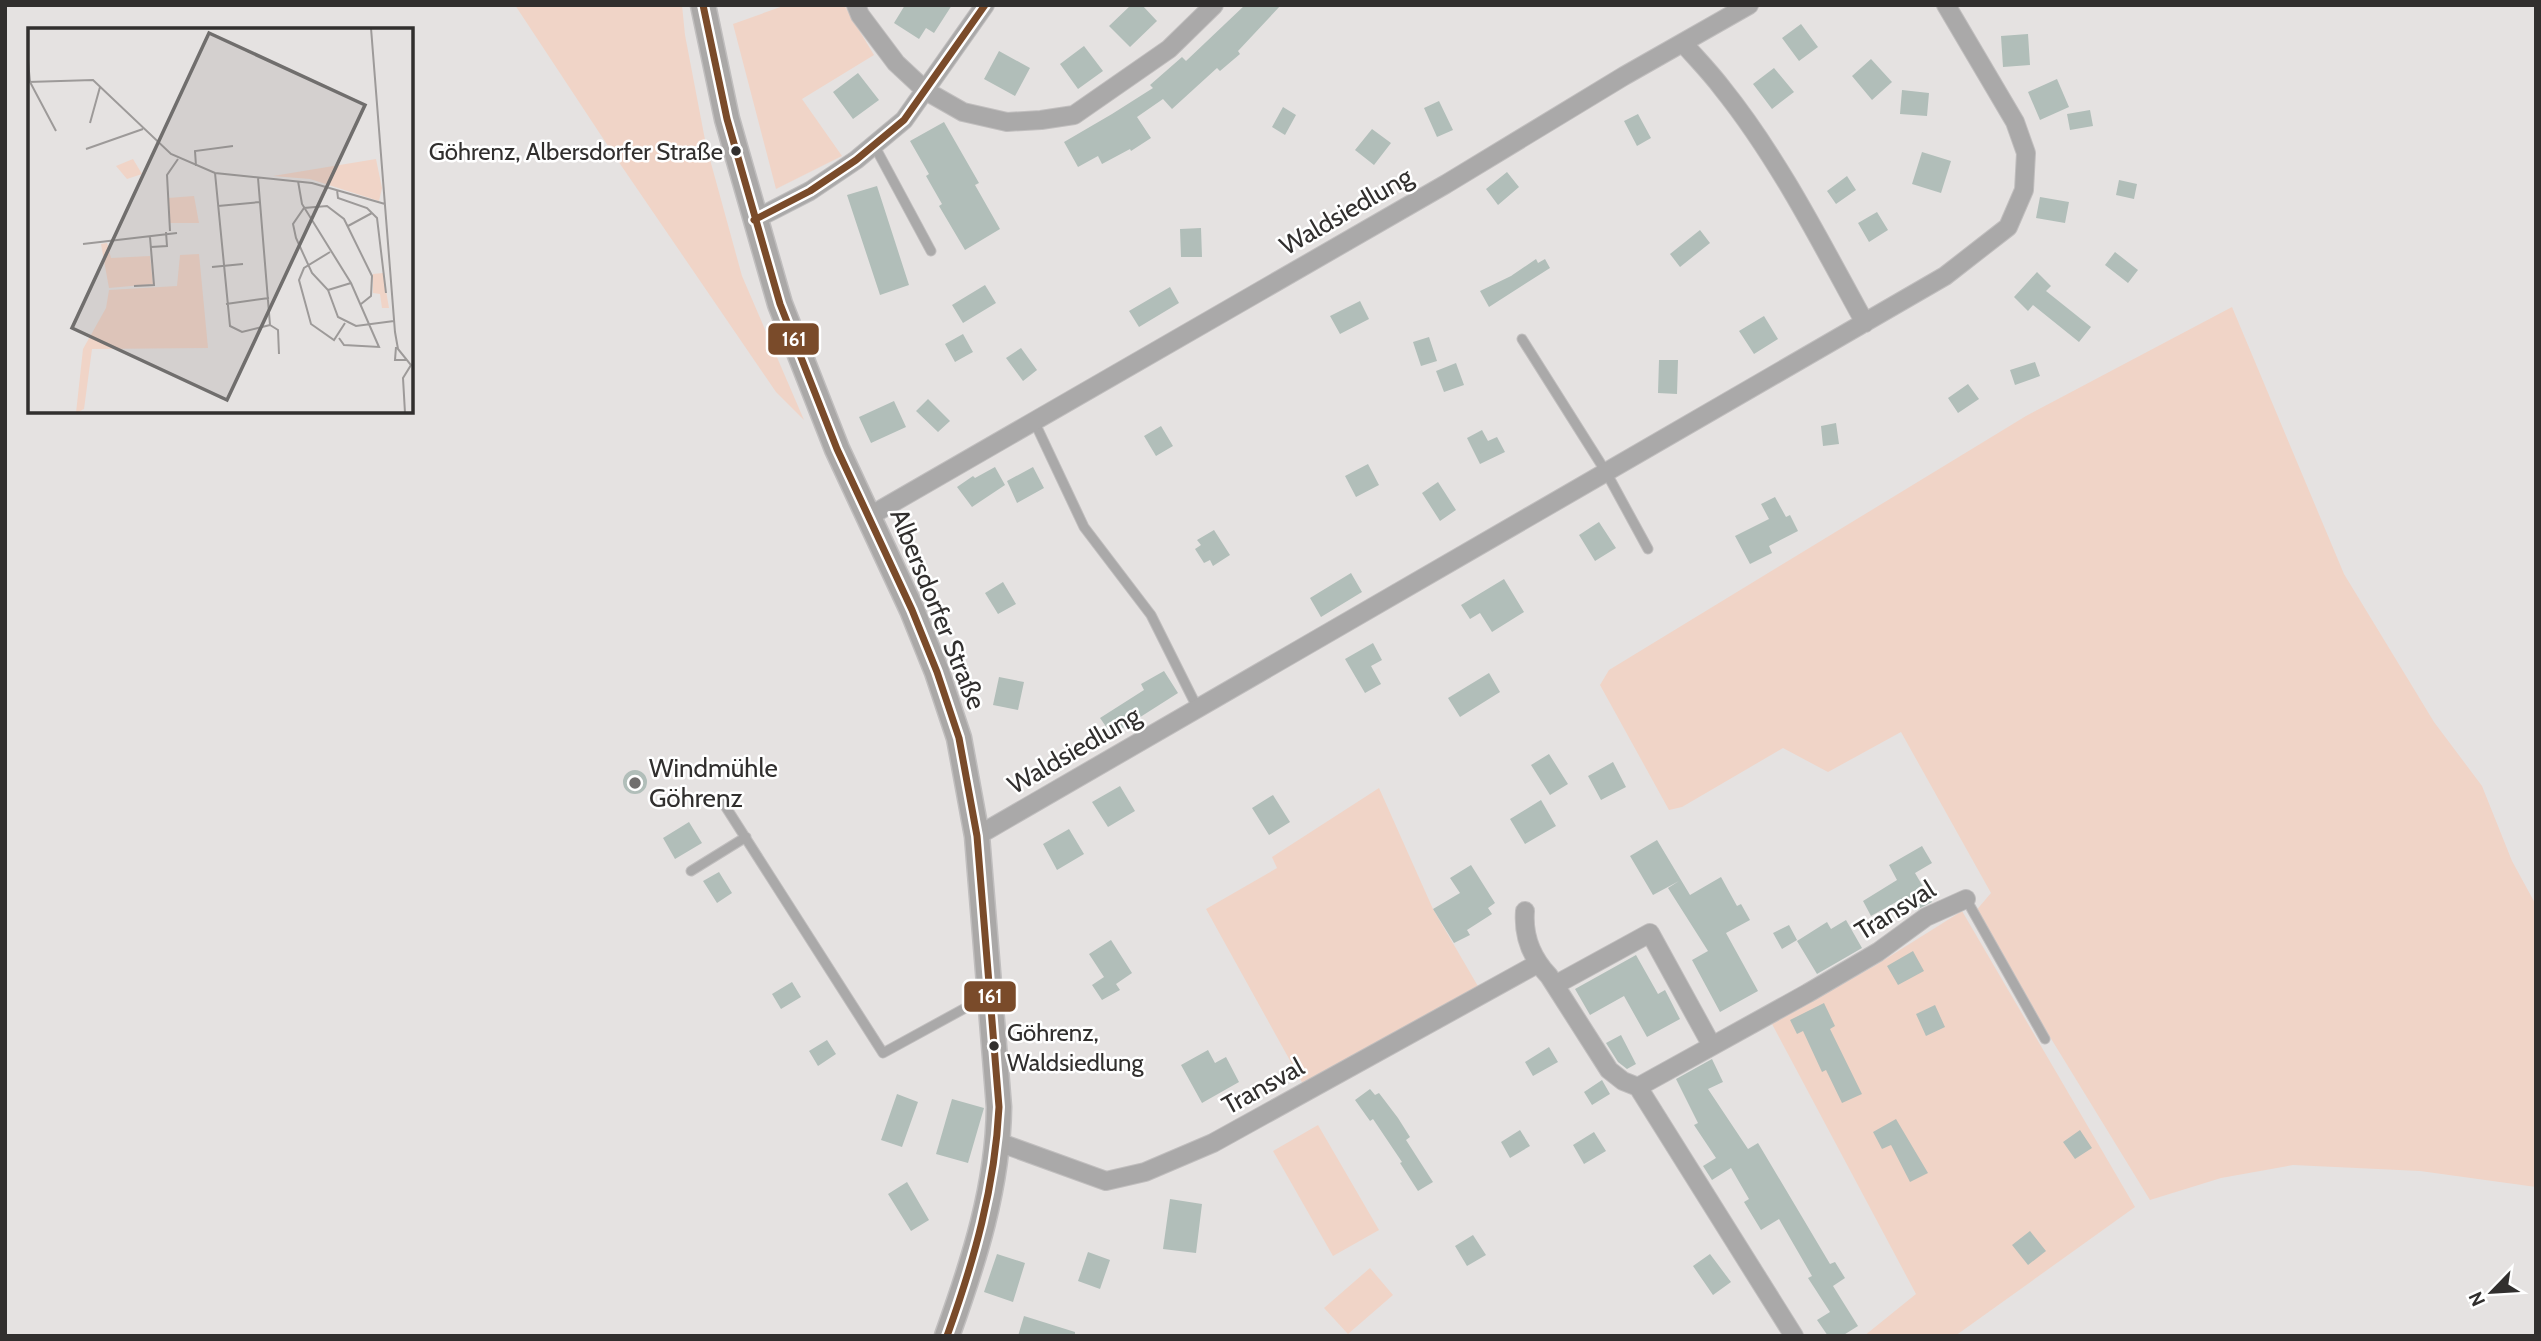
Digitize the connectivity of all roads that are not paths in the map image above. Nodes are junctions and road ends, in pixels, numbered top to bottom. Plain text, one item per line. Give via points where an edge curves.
1 (703, 5) edge
2 (856, 5) edge
3 (985, 5) edge
4 (1214, 5) edge
5 (1749, 5) edge
6 (1946, 5) edge
7 (1683, 43) junction
8 (926, 91) junction
9 (874, 145) junction
10 (754, 220) junction
11 (931, 251) dead end
12 (1865, 323) junction
13 (1522, 339) dead end
14 (1034, 421) junction
15 (1606, 472) junction
16 (868, 517) junction
17 (1648, 549) dead end
18 (1198, 709) junction
19 (722, 800) dead end
20 (977, 836) junction
21 (746, 838) junction
22 (691, 871) dead end
23 (1966, 899) joint
24 (1525, 911) dead end
25 (1537, 964) junction
26 (1555, 985) junction
27 (990, 995) junction
28 (2045, 1039) dead end
29 (1712, 1046) junction
30 (1638, 1087) junction
31 (998, 1142) junction
32 (947, 1336) edge
33 (1794, 1336) edge

1 - 10 street, Albersdorfer Straße
2 - 8 street via 896,63
3 - 8 street
4 - 8 street via 1169,49 1074,115 1007,122 963,112
5 - 7 street, Waldsiedlung
6 - 12 street, Waldsiedlung via 2015,122 2026,153 2024,190 2008,227 1945,276
7 - 12 street via 1723,88 1761,142
7 - 14 street, Waldsiedlung
8 - 9 street via 904,120
9 - 10 street via 810,191
9 - 11 lane
10 - 16 street, Albersdorfer Straße via 803,365
12 - 15 street, Waldsiedlung
13 - 15 lane
14 - 16 street, Waldsiedlung
14 - 18 lane via 1084,527 1151,615
15 - 17 lane
15 - 18 street, Waldsiedlung
16 - 20 street, Albersdorfer Straße via 937,672 959,738
18 - 20 street, Waldsiedlung
19 - 21 lane
20 - 27 street, Albersdorfer Straße
21 - 22 lane
21 - 27 lane via 883,1053
23 - 28 lane, Transval
23 - 29 street, Transval via 1926,917 1878,952
24 - 25 street via 1524,929
25 - 26 street
25 - 31 street, Transval via 1213,1143 1146,1172 1106,1181
26 - 29 street via 1650,933
26 - 30 street via 1609,1070
27 - 31 street, Albersdorfer Straße
29 - 30 street, Transval
30 - 33 street
31 - 32 street, Albersdorfer Straße via 987,1210

